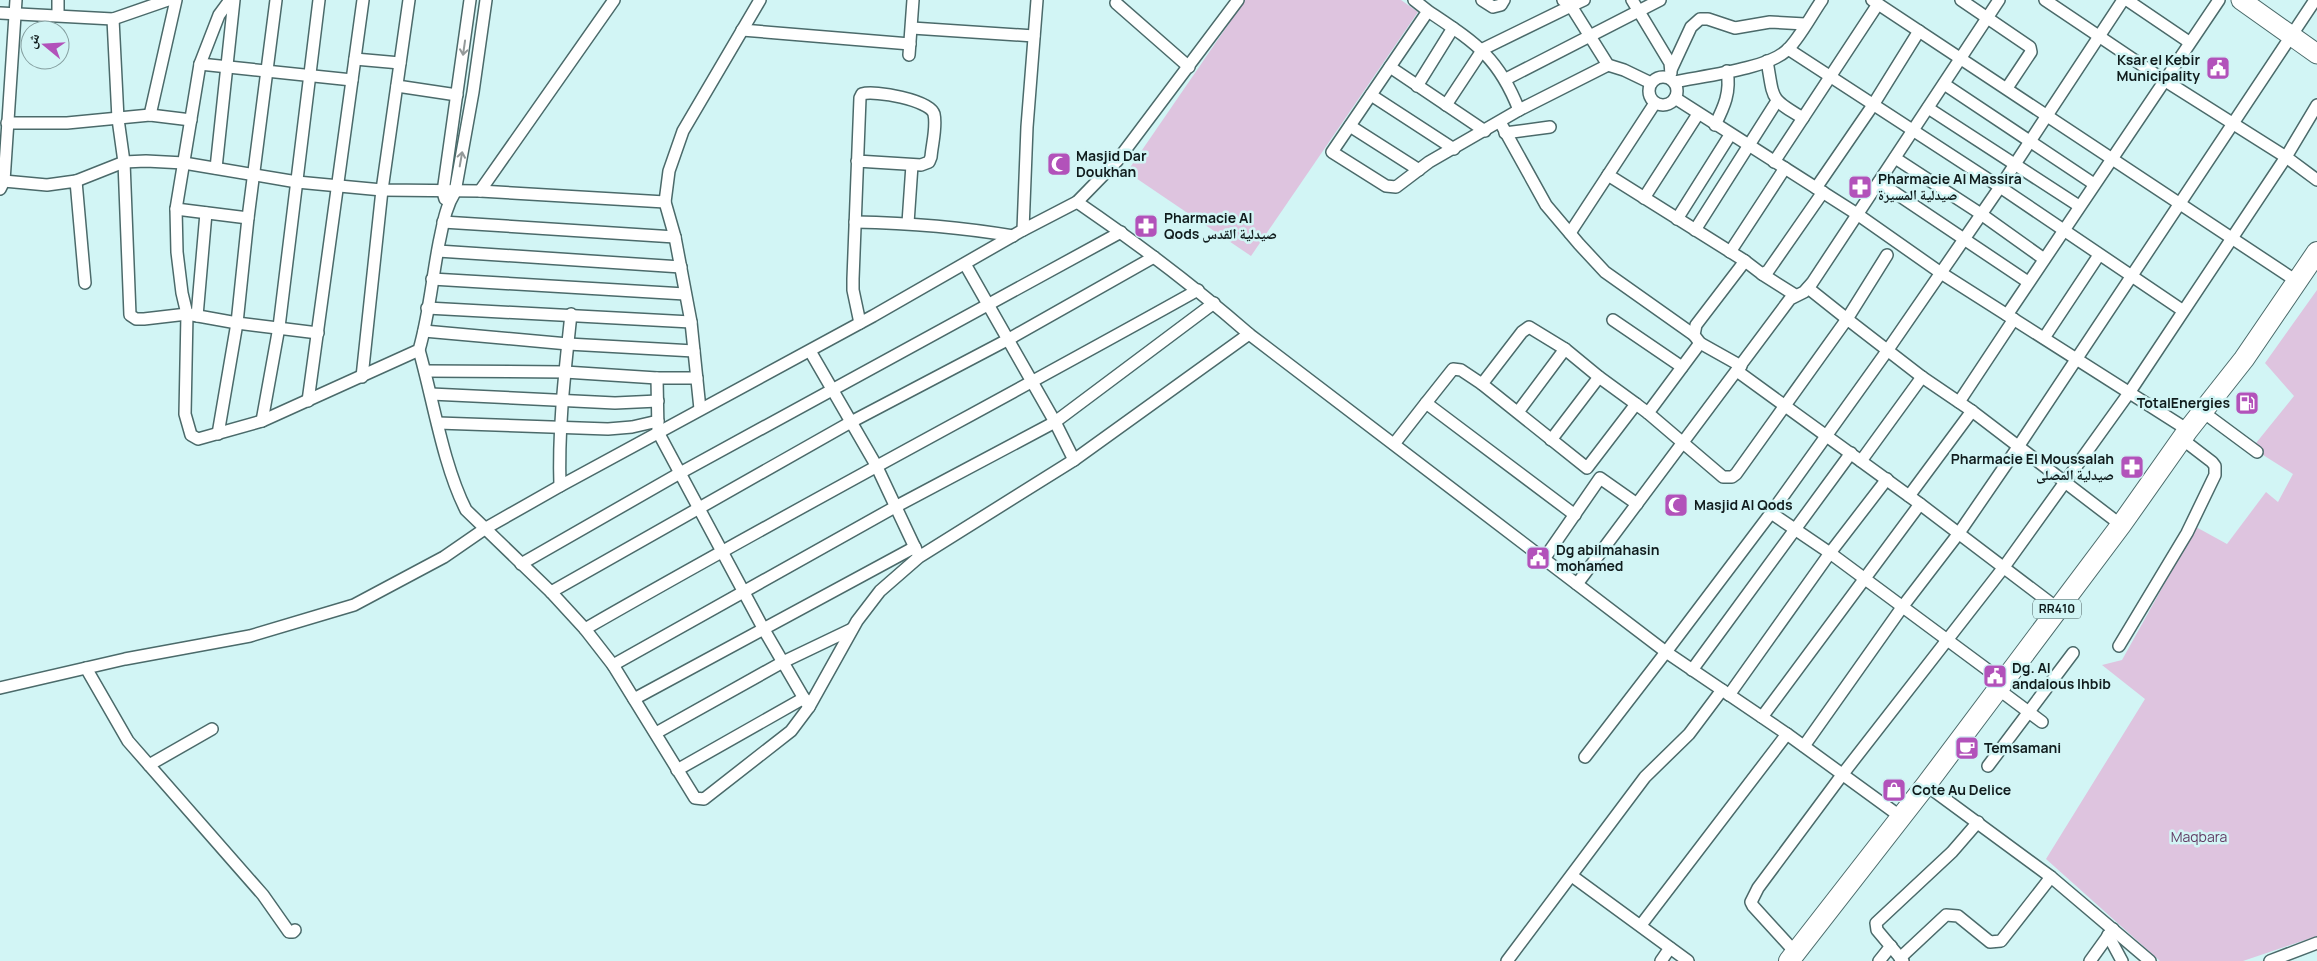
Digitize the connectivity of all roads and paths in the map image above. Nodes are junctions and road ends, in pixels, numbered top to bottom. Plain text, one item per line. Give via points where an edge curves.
1 (16, 0) edge
2 (58, 0) edge
3 (168, 0) edge
4 (176, 0) edge
5 (232, 0) edge
6 (276, 0) edge
7 (318, 0) edge
8 (363, 0) edge
9 (409, 0) edge
10 (470, 0) edge
11 (486, 0) edge
12 (614, 0) edge
13 (760, 0) edge
14 (913, 0) edge
15 (1238, 0) edge
16 (1414, 0) edge
17 (1482, 0) edge
18 (1504, 0) edge
19 (1584, 0) edge
20 (1632, 0) edge
21 (1660, 0) edge
22 (1822, 0) edge
23 (1961, 0) edge
24 (1999, 0) edge
25 (2045, 0) edge
26 (2122, 0) edge
27 (2127, 0) edge
28 (2219, 0) edge
29 (2241, 0) edge
30 (2315, 0) edge
31 (1038, 2) edge
32 (1875, 2) edge
33 (1116, 3) dead end
34 (1567, 3) edge
35 (1640, 10) junction
36 (1428, 11) junction
37 (0, 13) edge
38 (16, 13) junction
39 (58, 16) junction
40 (1988, 17) junction
41 (113, 19) junction
42 (1805, 24) junction
43 (912, 28) junction
44 (1453, 28) junction
45 (742, 30) junction
46 (1919, 31) junction
47 (2292, 35) junction
48 (1034, 36) junction
49 (1588, 36) junction
50 (2100, 37) junction
51 (2189, 42) junction
52 (1483, 49) junction
53 (1788, 50) junction
54 (2317, 54) edge
55 (1961, 58) junction
56 (355, 59) junction
57 (1767, 62) junction
58 (400, 63) junction
59 (200, 64) junction
60 (1608, 65) junction
61 (226, 66) junction
62 (1189, 67) junction
63 (1390, 67) junction
64 (267, 71) junction
65 (1728, 71) junction
66 (308, 75) junction
67 (1672, 77) junction
68 (1830, 78) junction
69 (1506, 79) junction
70 (352, 80) junction
71 (2164, 80) junction
72 (1651, 83) junction
73 (1944, 84) junction
74 (397, 86) junction
75 (1417, 86) junction
76 (2007, 88) junction
77 (457, 95) junction
78 (1371, 96) junction
79 (1675, 98) junction
80 (1777, 101) junction
81 (1656, 103) junction
82 (1446, 105) junction
83 (1873, 105) junction
84 (2317, 105) edge
85 (1928, 108) junction
86 (1519, 110) junction
87 (1698, 114) junction
88 (150, 115) junction
89 (2048, 115) junction
90 (1804, 118) junction
91 (118, 119) junction
92 (191, 120) junction
93 (2233, 123) junction
94 (1715, 125) junction
95 (1350, 126) junction
96 (1503, 127) junction
97 (1550, 128) dead end
98 (5, 130) edge
99 (1485, 131) junction
100 (1913, 132) junction
101 (1730, 135) junction
102 (2030, 141) junction
103 (1748, 145) junction
104 (1454, 149) junction
105 (2286, 157) junction
106 (1895, 158) junction
107 (2112, 158) junction
108 (857, 161) junction
109 (124, 162) junction
110 (1774, 162) junction
111 (184, 163) junction
112 (2015, 164) junction
113 (912, 165) junction
114 (216, 168) junction
115 (1784, 168) junction
116 (1419, 170) junction
117 (1608, 175) junction
118 (254, 176) junction
119 (2317, 180) edge
120 (76, 181) junction
121 (297, 182) junction
122 (1879, 182) junction
123 (2094, 184) junction
124 (2, 185) edge
125 (339, 185) junction
126 (2000, 187) junction
127 (382, 190) junction
128 (1819, 190) junction
129 (480, 191) junction
130 (449, 192) junction
131 (1644, 198) junction
132 (665, 202) junction
133 (1076, 202) junction
134 (2181, 203) junction
135 (2079, 206) junction
136 (176, 208) junction
137 (206, 213) junction
138 (1857, 214) junction
139 (1981, 214) junction
140 (248, 218) junction
141 (1677, 219) junction
142 (443, 222) junction
143 (855, 222) junction
144 (908, 223) junction
145 (1696, 230) junction
146 (2063, 230) junction
147 (1120, 232) junction
148 (1018, 233) junction
149 (1570, 233) junction
150 (675, 237) junction
151 (2233, 237) junction
152 (1965, 238) junction
153 (438, 251) junction
154 (1730, 252) junction
155 (2317, 252) edge
156 (1887, 255) dead end
157 (2099, 255) junction
158 (1154, 257) junction
159 (2044, 259) junction
160 (1745, 261) junction
161 (965, 264) junction
162 (681, 267) junction
163 (1941, 273) junction
164 (1762, 274) junction
165 (2132, 277) junction
166 (432, 279) junction
167 (2028, 282) junction
168 (2298, 282) junction
169 (84, 284) dead end
170 (1808, 288) junction
171 (1198, 290) junction
172 (685, 294) junction
173 (1795, 295) junction
174 (1214, 304) junction
175 (989, 305) junction
176 (427, 308) junction
177 (2182, 310) junction
178 (571, 314) junction
179 (192, 315) junction
180 (2010, 317) junction
181 (1847, 319) junction
182 (1613, 320) dead end
183 (691, 322) junction
184 (237, 323) junction
185 (860, 323) junction
186 (279, 327) junction
187 (424, 331) junction
188 (318, 332) junction
189 (1249, 334) junction
190 (2044, 338) junction
191 (1009, 339) junction
192 (1697, 339) junction
193 (568, 344) junction
194 (1565, 349) junction
195 (419, 350) junction
196 (694, 351) junction
197 (810, 351) junction
198 (1887, 351) junction
199 (2078, 360) junction
200 (1682, 367) junction
201 (1739, 368) junction
202 (425, 371) junction
203 (565, 372) junction
204 (362, 377) junction
205 (1599, 377) junction
206 (1922, 377) junction
207 (657, 378) junction
208 (696, 378) junction
209 (1033, 382) junction
210 (1482, 384) junction
211 (832, 389) junction
212 (2129, 392) junction
213 (430, 394) junction
214 (562, 400) junction
215 (308, 401) junction
216 (658, 401) junction
217 (1959, 402) junction
218 (1426, 403) junction
219 (1636, 404) junction
220 (1785, 405) junction
221 (700, 409) junction
222 (1972, 411) junction
223 (1518, 412) junction
224 (1648, 412) junction
225 (2203, 412) junction
226 (262, 421) junction
227 (851, 422) junction
228 (1055, 422) junction
229 (438, 423) junction
230 (561, 426) junction
231 (658, 427) junction
232 (218, 434) junction
233 (2185, 434) junction
234 (1826, 436) junction
235 (1551, 440) junction
236 (1682, 443) junction
237 (1394, 444) junction
238 (2018, 448) junction
239 (2257, 452) dead end
240 (1851, 454) junction
241 (1074, 460) junction
242 (1861, 461) junction
243 (876, 465) junction
244 (1586, 468) junction
245 (680, 473) junction
246 (1600, 478) junction
247 (1886, 479) junction
248 (2065, 482) junction
249 (560, 486) junction
250 (1909, 496) junction
251 (1636, 504) junction
252 (1920, 504) junction
253 (895, 507) junction
254 (699, 508) junction
255 (1771, 513) junction
256 (1574, 515) junction
257 (2121, 525) junction
258 (486, 528) junction
259 (1794, 528) junction
260 (1959, 533) junction
261 (722, 550) junction
262 (917, 552) junction
263 (1830, 553) junction
264 (1544, 559) junction
265 (521, 564) junction
266 (2004, 567) junction
267 (1865, 578) junction
268 (1577, 584) junction
269 (551, 592) junction
270 (746, 592) junction
271 (1903, 606) junction
272 (2057, 608) junction
273 (763, 628) junction
274 (585, 629) junction
275 (852, 630) junction
276 (1948, 640) junction
277 (2119, 646) dead end
278 (1666, 652) junction
279 (2073, 654) dead end
280 (783, 662) junction
281 (613, 665) junction
282 (86, 668) junction
283 (1692, 670) junction
284 (2001, 685) junction
285 (0, 688) edge
286 (1726, 692) junction
287 (634, 700) junction
288 (807, 703) junction
289 (2028, 712) junction
290 (1762, 717) junction
291 (2042, 722) dead end
292 (212, 729) dead end
293 (656, 733) junction
294 (1787, 734) junction
295 (1804, 746) junction
296 (1584, 757) dead end
297 (149, 766) junction
298 (1988, 766) dead end
299 (677, 770) junction
300 (1842, 775) junction
301 (1926, 785) junction
302 (1901, 817) junction
303 (1978, 822) junction
304 (1572, 876) junction
305 (2051, 878) junction
306 (1641, 926) junction
307 (296, 930) dead end
308 (2111, 932) junction
309 (2317, 944) edge
310 (1891, 946) junction
311 (1670, 948) junction
312 (1792, 957) edge
313 (1902, 959) edge
314 (1507, 961) edge
315 (1661, 961) edge
316 (1688, 961) edge
317 (1879, 961) edge
318 (2090, 961) edge
319 (2122, 961) edge
320 (2150, 961) edge
321 (2270, 961) edge

1 - 38 street
2 - 39 street
3 - 41 street
4 - 88 street
5 - 59 street via 219,15
5 - 61 street
6 - 64 street
7 - 66 street
8 - 56 street
9 - 58 street
10 -> 77 street
130 -> 11 street via 473,92
12 - 129 street
13 - 45 street
14 - 43 street
15 - 62 street
16 - 36 street
17 - 18 street via 1493,8
19 - 34 street
20 - 35 street
21 - 35 street
22 - 42 street
23 - 40 street
24 - 40 street
25 - 50 street
26 - 50 street
27 - 51 street
28 - 51 street
29 - 47 main road
30 - 47 street
31 - 48 street
32 - 46 street
32 - 68 street
33 - 62 street
34 - 49 street
34 - 52 street
35 - 49 street
35 - 67 street via 1670,63
36 - 44 street
36 - 63 street
37 - 38 street
38 - 39 street
38 - 98 street
39 - 41 street
40 - 55 street
40 - 76 street via 2030,47 2031,52
41 - 91 street
42 - 53 street
42 - 67 street via 1770,22 1735,28 1700,19 1691,27
43 - 45 street via 910,50
43 - 48 street
44 - 52 street
44 - 75 street
45 - 132 street via 683,131 669,170
46 - 55 street
46 - 83 street
47 - 54 main road
47 - 93 street
48 - 148 street
49 - 60 street
49 - 69 street
50 - 71 street
50 - 89 street
51 - 71 street
52 - 69 street
52 - 82 street
53 - 57 street
53 - 68 street
55 - 73 street
55 - 76 street
56 - 58 street
56 - 70 street
57 - 65 street
57 - 80 street via 1773,96
58 - 74 street
59 - 61 street
59 - 92 street
60 - 72 street
60 - 86 street
61 - 64 street
61 - 114 street
62 - 133 street via 1117,161
63 - 75 street
63 - 78 street
64 - 66 street
64 - 118 street
65 - 67 street
65 - 94 street via 1730,85
66 - 70 street
66 - 121 street
67 - 72 street via 1662,76
67 - 79 street via 1677,90
68 - 83 street
68 - 90 street
69 - 86 street
70 - 125 street
71 - 93 street
71 - 107 street
72 - 81 street via 1650,96
73 - 85 street
73 - 102 street
74 - 77 street
74 - 127 street
75 - 82 street
76 - 89 street
77 - 130 street
78 - 95 street
78 - 104 street
79 - 81 street via 1668,104
79 - 87 street
80 - 90 street
80 - 103 street
81 - 117 street
82 - 99 street
83 - 100 street
83 - 128 street
84 - 105 street
85 - 100 street
85 - 112 street
86 - 96 street
87 - 94 street
87 - 131 street
88 - 91 street
88 - 92 street
89 - 102 street
89 - 107 street
90 - 110 street
91 - 98 street
91 - 109 street
92 - 111 street
93 - 105 street
93 - 134 street
94 - 101 street
95 - 116 street
95 - 116 street via 1332,152 1391,188
96 - 97 street
96 - 99 street
96 - 149 street via 1546,205
98 - 124 street
99 - 104 street
100 - 106 street
100 - 126 street
101 - 103 street
101 - 141 street
102 - 112 street
102 - 123 street
103 - 110 street
103 - 145 street
104 - 116 street
105 - 119 street
105 - 151 street
106 - 122 street
106 - 139 street
107 - 123 street
107 - 134 street
108 - 113 street
108 - 113 street via 860,98 862,94 876,92 926,104 934,113 931,157 925,164
108 - 143 street
109 - 111 street
109 - 120 street
109 - 179 street via 130,315 144,319
110 - 115 street
111 - 114 street
111 - 136 street
112 - 126 street
112 - 135 street
113 - 144 street
114 - 118 street
115 - 128 street
115 - 154 street
117 - 131 street
117 - 149 street
118 - 121 street
118 - 140 street
120 - 124 street
120 - 169 street
121 - 125 street
121 - 186 street
122 - 138 street
122 - 152 street
123 - 135 street
125 - 127 street
125 - 188 street
126 - 139 street
126 - 146 street
127 - 130 street
127 - 204 street
128 - 138 street
128 - 164 street via 1771,269
129 - 130 street
129 - 132 street
130 - 142 street
131 - 141 street
132 - 150 street
133 - 147 street
133 - 148 street
134 - 151 street
134 - 165 street
135 - 146 street
136 - 137 street
136 - 179 street via 182,293
137 - 140 street
137 - 179 street
138 - 163 street
138 - 170 street
139 - 152 street
139 - 159 street
140 - 184 street
141 - 145 street
142 - 150 street
142 - 153 street
143 - 144 street
143 - 185 street via 853,290
144 - 148 street
145 - 154 street
146 - 157 street
146 - 159 street
147 - 158 street
147 - 175 street
148 - 161 street
149 - 192 street via 1605,272
150 - 162 street
151 - 168 street
151 - 177 street
152 - 163 street
152 - 167 street
153 - 162 street
153 - 166 street
154 - 160 street
155 - 168 highway, RR410
156 - 181 street
157 - 165 street
157 - 190 street
158 - 171 street
158 - 191 street
159 - 167 street
160 - 164 street
160 - 192 street via 1696,326
161 - 175 street
161 - 185 street
162 - 172 street
163 - 180 street
163 - 198 street
164 - 173 street
165 - 177 street
165 - 199 street
166 - 172 street
166 - 176 street
167 - 180 street
168 - 225 highway, RR410
170 - 173 street
170 - 181 street
171 - 174 street
171 - 209 street
172 - 183 street
173 - 201 street
174 - 189 street
174 - 228 street
175 - 191 street
175 - 211 street
176 - 178 street
176 - 187 street
177 - 212 street
178 - 183 street
178 - 193 street
179 - 184 street
179 - 232 street via 185,383 187,424 196,439
180 - 190 street
180 - 217 street
181 - 198 street
181 - 220 street
182 - 200 street
183 - 196 street
184 - 186 street
184 - 232 street
185 - 197 street
186 - 188 street
186 - 226 street
187 - 193 street
187 - 195 street
188 - 215 street
189 - 237 street
189 - 241 street
190 - 199 street
191 - 209 street
191 - 227 street
192 - 200 street
192 - 201 street
193 - 196 street
193 - 203 street
194 - 205 street
194 - 210 street via 1535,329 1527,328
194 - 223 street
195 - 202 street
195 - 204 street
196 - 208 street
197 - 211 street
197 - 221 street
198 - 206 street
198 - 234 street
199 - 212 street
199 - 238 street
200 - 224 street
201 - 220 street
201 - 236 street
202 - 203 street
202 - 213 street
203 - 207 street
203 - 214 street
204 - 215 street
205 - 219 street
205 - 235 street
206 - 217 street
206 - 242 street
207 - 208 street
207 - 216 street
208 - 221 street
209 - 228 street
209 - 243 street
210 - 218 street via 1461,370 1453,369
210 - 223 street
211 - 227 street
211 - 245 street
212 - 233 street
212 - 248 street
213 - 214 street
213 - 229 street
214 - 216 street
214 - 230 street
215 - 226 street
216 - 231 street
217 - 222 street
218 - 237 street
218 - 256 street
219 - 224 street
219 - 244 street
220 - 234 street
220 - 236 street via 1732,477 1723,477
221 - 231 street
222 - 238 street
222 - 250 street
223 - 235 street
224 - 236 street
225 - 233 highway, RR410
225 - 239 street
226 - 232 street
227 - 243 street
227 - 254 street
228 - 241 street
228 - 253 street
229 - 230 street
229 - 258 street via 459,497 466,510
230 - 231 street via 608,429
230 - 249 street
231 - 245 street
231 - 249 street
233 - 257 highway, RR410
233 - 277 street via 2215,466 2215,476 2187,533
234 - 240 street
234 - 255 street
235 - 244 street
236 - 251 street
237 - 264 street
238 - 248 street
238 - 260 street
240 - 242 street
240 - 259 street
241 - 262 street
242 - 247 street
243 - 253 street
243 - 261 street
244 - 246 street
245 - 254 street
245 - 265 street
246 - 251 street
246 - 256 street
247 - 250 street
247 - 263 street
248 - 257 street
248 - 266 street
249 - 258 street
250 - 252 street
251 - 268 street
252 - 260 street
252 - 267 street
253 - 262 street
253 - 270 street
254 - 261 street
254 - 269 street
255 - 259 street
255 - 278 street
256 - 264 street
257 - 272 highway, RR410
258 - 265 street
258 - 282 street via 444,557 354,605 250,636
259 - 263 street
259 - 283 street
260 - 266 street
260 - 271 street
261 - 270 street
261 - 274 street
262 - 273 street
262 - 275 street via 880,592
263 - 267 street
263 - 286 street
264 - 268 street
265 - 269 street
266 - 272 street
266 - 276 street
267 - 271 street
267 - 290 street
268 - 278 street
269 - 274 street
270 - 273 street
270 - 281 street
271 - 276 street
271 - 295 street
272 - 284 highway, RR410
273 - 280 street
273 - 287 street
274 - 281 street
275 - 280 street
275 - 288 street
276 - 284 street
276 - 300 street
278 - 283 street
278 - 296 street
279 - 289 street
280 - 288 street
280 - 293 street
281 - 287 street
282 - 285 street
282 - 297 street via 128,741
283 - 286 street
284 - 289 street
284 - 301 highway, RR410
286 - 290 street
286 - 304 street via 1645,777
287 - 293 street
288 - 299 street
288 - 299 street via 791,731 704,799 695,798
289 - 291 street
289 - 298 street
290 - 294 street
292 - 297 street
293 - 299 street
294 - 295 street
294 - 306 street
295 - 300 street
297 - 307 street via 258,889 288,932
300 - 302 street
300 - 312 street via 1758,888 1752,902
301 - 302 highway, RR410
301 - 303 street
302 - 312 highway, RR410
303 - 305 street
303 - 310 street via 1952,852 1876,923 1877,930
304 - 306 street
304 - 314 street
305 - 308 street
305 - 313 street via 2001,941 1990,942 1958,916 1946,915
306 - 311 street
308 - 318 street
308 - 319 street
308 - 320 street
309 - 321 street
310 - 313 street
310 - 317 street
311 - 315 street
311 - 316 street

